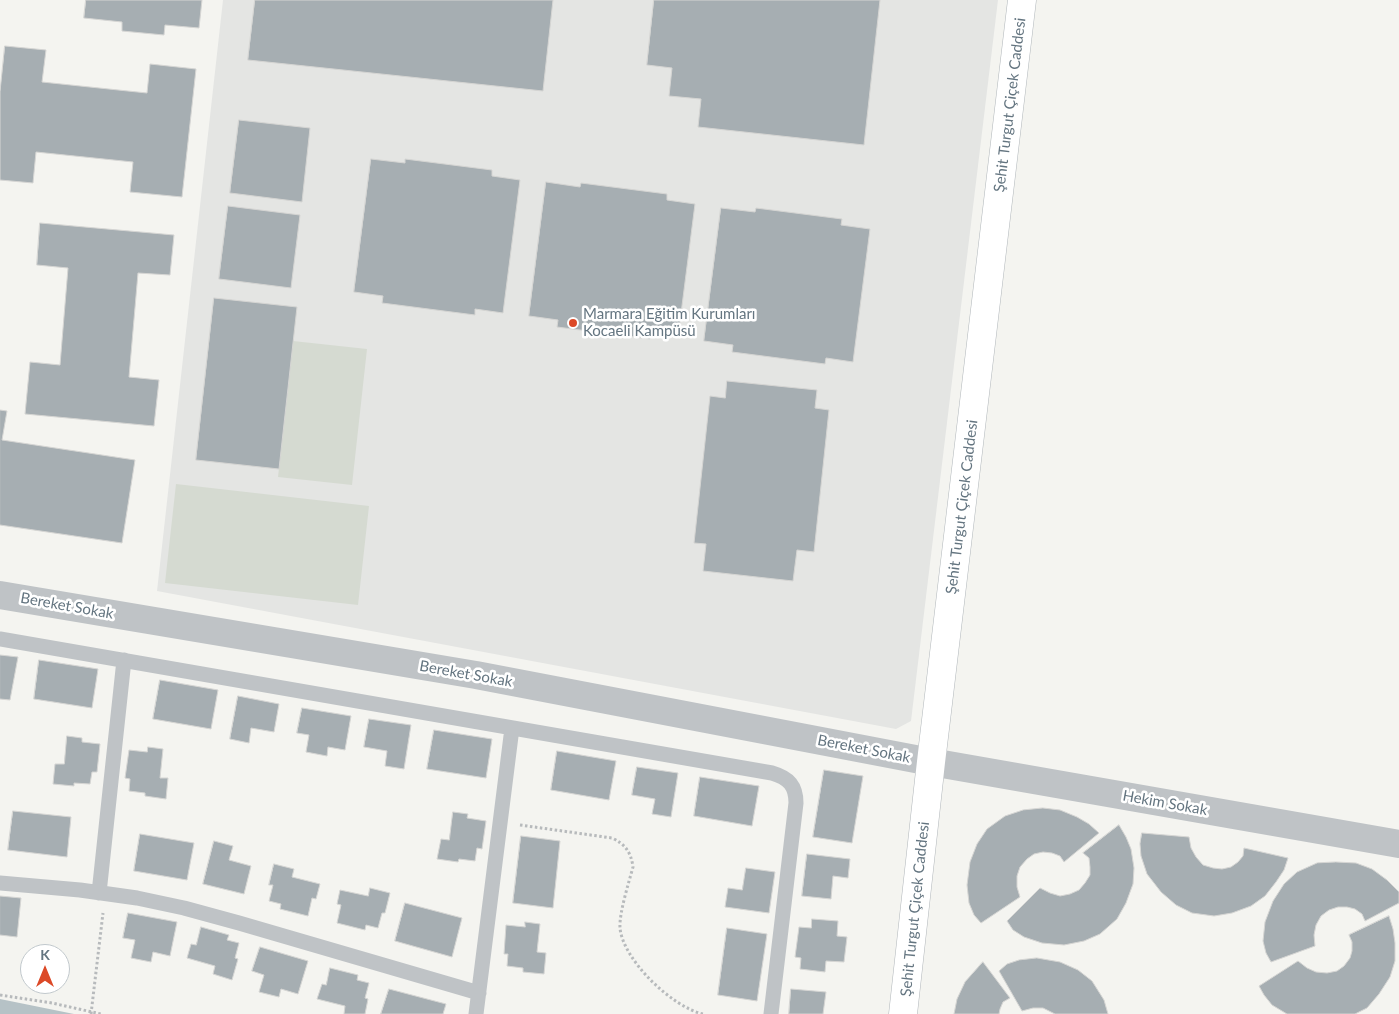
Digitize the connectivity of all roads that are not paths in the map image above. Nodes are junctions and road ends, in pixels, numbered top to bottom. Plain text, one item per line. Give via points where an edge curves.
1 (1022, 0) edge
2 (0, 595) edge
3 (0, 639) edge
4 (124, 660) junction
5 (512, 728) junction
6 (931, 762) junction
7 (1399, 844) edge
8 (0, 883) edge
9 (102, 893) junction
10 (479, 993) junction
11 (476, 1014) edge
12 (771, 1014) edge
13 (904, 1014) edge

1 - 6 street, Şehit Turgut Çiçek Caddesi
2 - 6 street, Bereket Sokak via 476,675
3 - 4 lane
4 - 5 lane
4 - 9 lane
5 - 10 lane
5 - 12 lane via 772,773 791,784 796,793 796,804
6 - 7 street, Hekim Sokak
6 - 13 street, Şehit Turgut Çiçek Caddesi
8 - 9 lane
9 - 10 lane via 220,918
10 - 11 lane

